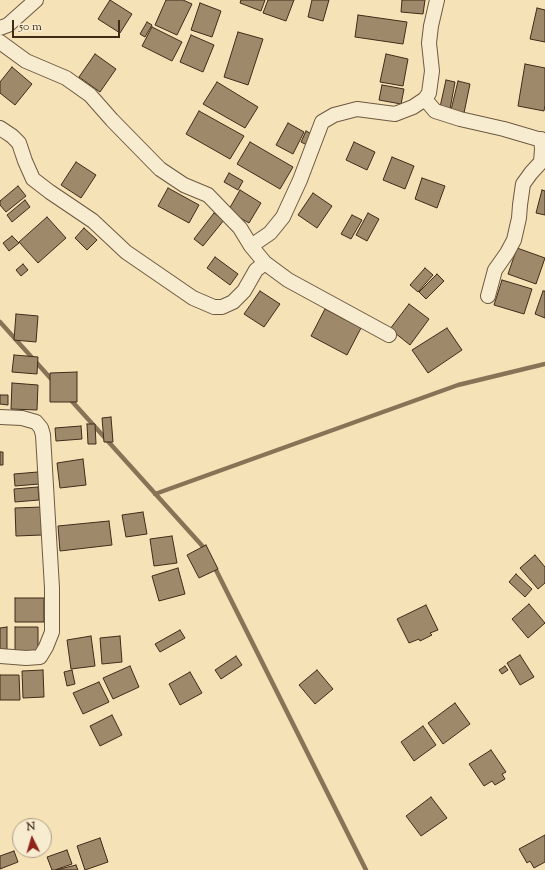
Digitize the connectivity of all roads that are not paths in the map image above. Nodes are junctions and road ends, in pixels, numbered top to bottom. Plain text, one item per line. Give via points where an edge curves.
1 (36, 0) edge
2 (437, 0) edge
3 (0, 28) edge
4 (0, 42) edge
5 (425, 99) junction
6 (0, 128) edge
7 (543, 140) edge
8 (251, 246) junction
9 (265, 263) junction
10 (488, 296) dead end
11 (389, 335) dead end
12 (0, 417) edge
13 (0, 656) edge

1 - 3 street via 8,25
2 - 5 street via 429,43 432,71 429,93
4 - 8 street via 26,61 66,78 90,95 160,168 184,185 208,196 240,228
5 - 7 street via 435,111
5 - 8 street via 395,114 357,109 334,115 322,122 283,217 270,233
6 - 9 street via 19,144 33,179 93,221 126,252 193,298 214,307 222,307 233,302 244,291 256,270
7 - 10 street via 541,162 523,184 514,240 495,270
8 - 9 street
9 - 11 street via 288,280
12 - 13 street via 22,418 36,422 41,428 52,588 52,632 40,657

